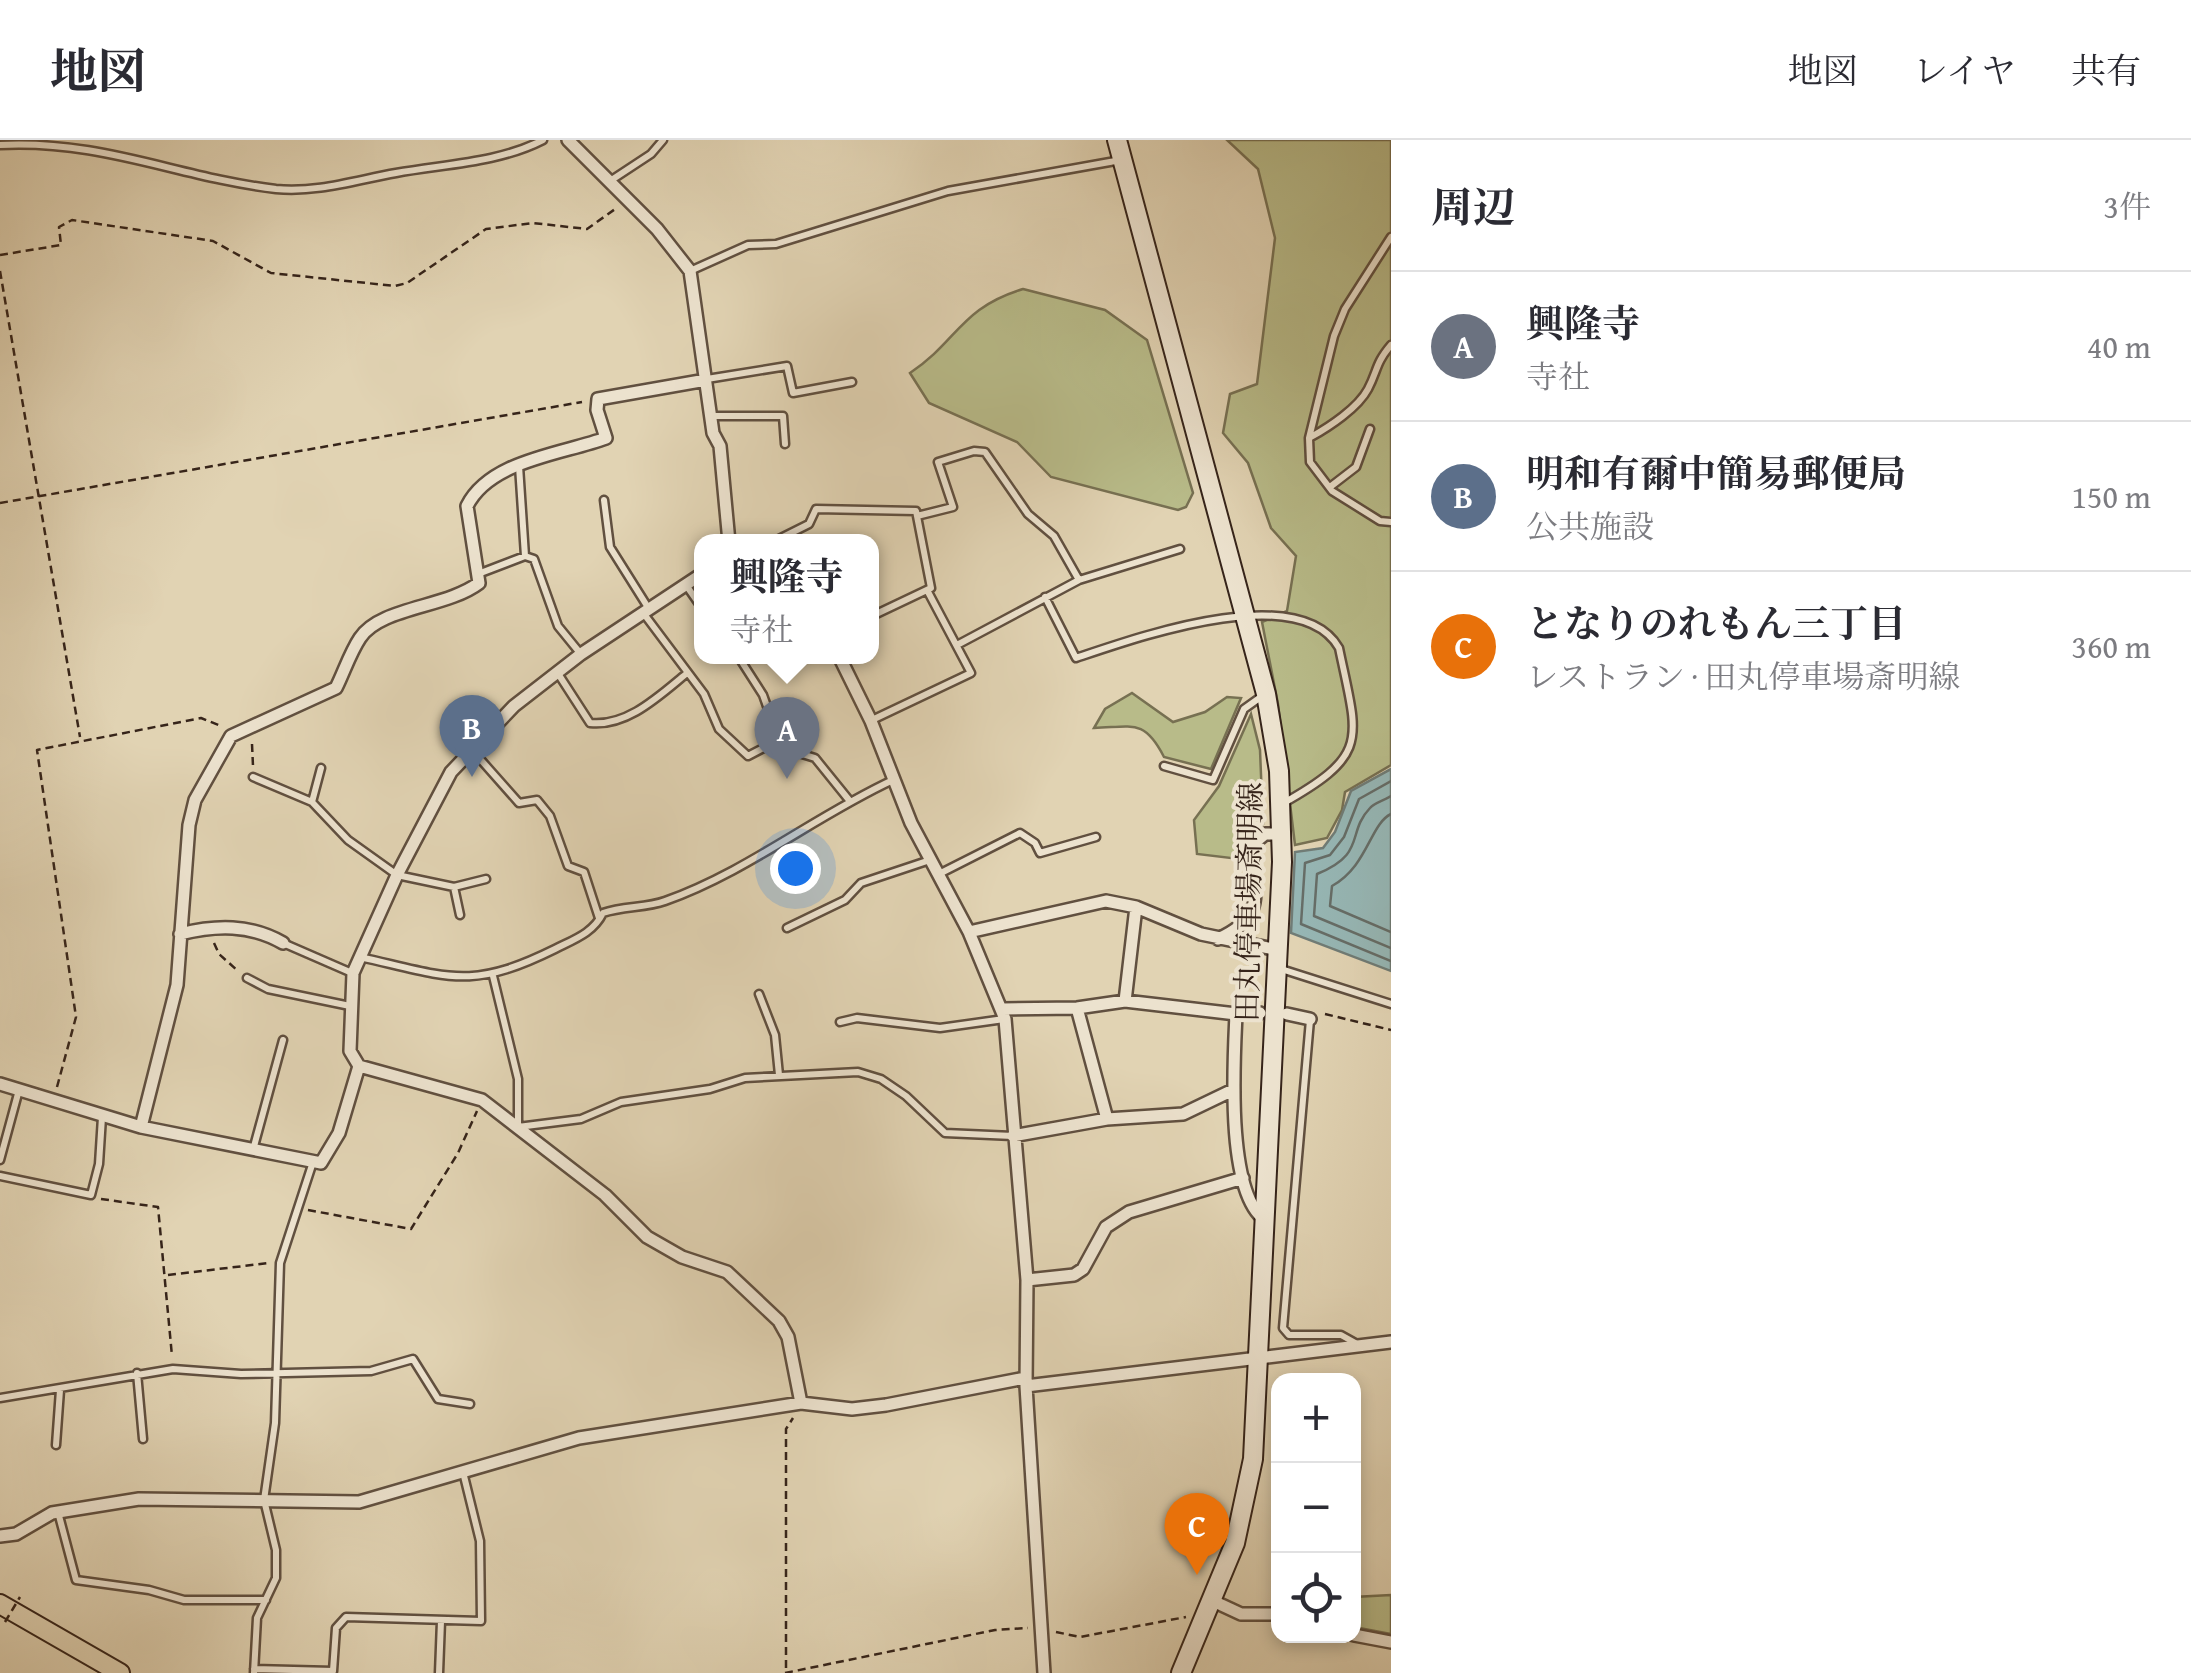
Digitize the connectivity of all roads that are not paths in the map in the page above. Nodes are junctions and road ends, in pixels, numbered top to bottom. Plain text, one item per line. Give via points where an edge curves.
1 (69, 140) edge
2 (543, 140) edge
3 (568, 140) edge
4 (664, 140) edge
5 (1116, 140) edge
6 (0, 145) edge
7 (1122, 160) junction
8 (610, 181) junction
9 (1391, 237) edge
10 (690, 271) junction
11 (1391, 345) edge
12 (706, 380) junction
13 (852, 382) dead end
14 (711, 416) junction
15 (1370, 430) dead end
16 (1310, 438) junction
17 (785, 444) dead end
18 (519, 466) junction
19 (1330, 486) junction
20 (604, 500) dead end
21 (916, 516) junction
22 (1391, 522) edge
23 (728, 534) edge
24 (789, 534) edge
25 (1180, 548) dead end
26 (525, 556) junction
27 (477, 575) junction
28 (694, 579) edge
29 (1079, 580) junction
30 (685, 585) junction
31 (928, 590) junction
32 (694, 597) edge
33 (1045, 597) junction
34 (646, 611) junction
35 (879, 613) edge
36 (1244, 616) junction
37 (957, 645) junction
38 (581, 654) junction
39 (743, 664) edge
40 (843, 664) edge
41 (557, 672) junction
42 (686, 674) junction
43 (1266, 694) junction
44 (871, 720) junction
45 (779, 740) junction
46 (473, 751) junction
47 (1164, 766) dead end
48 (321, 768) dead end
49 (254, 777) road end
50 (894, 780) junction
51 (848, 800) junction
52 (312, 802) junction
53 (1282, 804) junction
54 (1282, 834) junction
55 (1096, 837) dead end
56 (931, 859) junction
57 (940, 874) junction
58 (397, 875) junction
59 (486, 879) dead end
60 (454, 887) junction
61 (1136, 907) junction
62 (460, 915) dead end
63 (600, 920) junction
64 (787, 928) dead end
65 (969, 932) junction
66 (180, 934) junction
67 (1218, 939) junction
68 (283, 942) joint
69 (359, 957) junction
70 (1278, 959) junction
71 (354, 973) junction
72 (493, 976) junction
73 (247, 978) road end
74 (759, 994) dead end
75 (1124, 1001) junction
76 (1391, 1004) edge
77 (350, 1006) junction
78 (1076, 1008) junction
79 (1004, 1014) junction
80 (1236, 1014) junction
81 (1260, 1014) dead end
82 (1287, 1014) dead end
83 (1310, 1019) joint
84 (840, 1022) dead end
85 (283, 1040) dead end
86 (359, 1066) junction
87 (779, 1075) junction
88 (0, 1084) edge
89 (19, 1090) junction
90 (1233, 1090) junction
91 (102, 1116) junction
92 (1107, 1119) junction
93 (141, 1127) junction
94 (518, 1128) junction
95 (1013, 1136) junction
96 (252, 1152) junction
97 (0, 1160) edge
98 (312, 1165) junction
99 (0, 1176) edge
100 (1242, 1178) junction
101 (1267, 1221) junction
102 (1027, 1280) junction
103 (1391, 1342) edge
104 (1360, 1345) junction
105 (1260, 1356) junction
106 (275, 1370) junction
107 (137, 1373) junction
108 (1025, 1382) junction
109 (60, 1390) junction
110 (0, 1398) edge
111 (802, 1403) junction
112 (470, 1404) dead end
113 (143, 1439) dead end
114 (56, 1446) dead end
115 (463, 1472) junction
116 (264, 1500) junction
117 (58, 1512) junction
118 (0, 1536) edge
119 (266, 1600) junction
120 (1210, 1609) junction
121 (1271, 1614) edge
122 (2, 1620) edge
123 (441, 1621) junction
124 (1361, 1636) edge
125 (1391, 1642) edge
126 (254, 1671) edge
127 (120, 1673) edge
128 (439, 1673) edge
129 (1044, 1673) edge
130 (1182, 1673) edge

1 - 2 lane via 258,185 307,189 489,160
1 - 6 lane
3 - 8 street
4 - 8 lane
5 - 7 main road, 田丸停車場斎明線
7 - 10 lane via 948,190 776,244 748,245
7 - 36 main road, 田丸停車場斎明線
8 - 10 street
9 - 16 lane via 1334,336
10 - 12 street
11 - 16 lane via 1363,394
12 - 13 lane via 787,366 794,392
12 - 14 street
12 - 18 street via 598,399 606,438
14 - 17 lane via 782,416
14 - 23 street
15 - 19 lane via 1356,466
16 - 19 lane via 1310,462
18 - 26 lane
18 - 27 street via 467,506
19 - 22 lane via 1348,504
20 - 34 lane via 610,548
21 - 24 lane via 816,509 809,524
21 - 29 lane via 953,507 938,462 985,452 1028,514 1054,536
21 - 31 lane
25 - 29 lane
26 - 27 lane
26 - 38 lane via 540,568 544,597
27 - 66 street via 479,583 458,598 377,622 361,635 336,688 231,736 195,800
28 - 30 street
29 - 33 lane
30 - 32 lane
30 - 34 street
31 - 35 lane
31 - 37 lane
33 - 36 lane via 1076,658
33 - 37 lane
34 - 38 street
34 - 42 lane
36 - 43 main road, 田丸停車場斎明線
36 - 53 lane via 1298,618 1332,636 1356,731 1343,762
37 - 44 lane via 971,674
38 - 41 street
39 - 45 lane
40 - 44 street
41 - 42 lane via 590,723 608,725 643,709
41 - 46 street
42 - 45 lane via 704,694 719,729 748,756
43 - 47 lane via 1244,709 1213,780
43 - 53 main road, 田丸停車場斎明線
44 - 50 street
45 - 51 lane via 815,758
46 - 58 street via 452,772
46 - 63 lane via 518,804 536,800 550,816 568,866 584,872
48 - 52 lane
49 - 52 lane
50 - 51 lane
50 - 56 street
51 - 63 lane via 756,860 662,903 626,906
52 - 58 lane via 348,840
53 - 54 main road, 田丸停車場斎明線
54 - 67 street via 1265,834 1254,843 1256,894 1240,926
54 - 70 main road, 田丸停車場斎明線
55 - 57 lane via 1040,853 1020,834
56 - 57 street
56 - 64 lane via 860,883 845,900
57 - 65 street
58 - 60 lane
58 - 69 street
59 - 60 lane
60 - 62 lane
61 - 65 street via 1106,901
61 - 67 street
61 - 75 street
63 - 72 lane via 593,930
65 - 79 street
66 - 68 street via 208,926 266,933
66 - 93 street via 177,986
67 - 70 street
68 - 71 lane
69 - 71 street
69 - 72 lane via 454,978
70 - 76 lane
70 - 101 main road, 田丸停車場斎明線
71 - 77 street
72 - 94 lane via 518,1079
73 - 77 lane via 268,989
74 - 87 lane via 775,1035
75 - 78 street
75 - 80 street
77 - 86 street via 350,1051
78 - 79 street
78 - 92 street
79 - 84 lane via 940,1028 858,1018
79 - 95 street
80 - 81 street
80 - 90 street
82 - 83 street
83 - 104 lane via 1283,1328 1289,1335 1341,1334
85 - 96 lane
86 - 94 street via 482,1100
86 - 98 street via 339,1133 322,1164
87 - 94 lane
87 - 95 lane via 858,1072 881,1078 946,1133
88 - 89 street
89 - 91 street
89 - 97 lane
90 - 92 street via 1182,1114
90 - 100 street
91 - 93 street
91 - 99 lane via 90,1195
92 - 95 street
93 - 96 street
94 - 111 street via 648,1237 726,1272 751,1292 788,1337
95 - 102 street
96 - 98 street
98 - 106 lane via 280,1263
100 - 101 street via 1247,1201
100 - 102 street via 1129,1212 1106,1227 1083,1269
101 - 105 main road, 田丸停車場斎明線
102 - 108 street
103 - 104 street
104 - 105 street
105 - 108 street
105 - 120 main road, 田丸停車場斎明線 via 1247,1496
106 - 107 lane
106 - 112 lane via 371,1371 413,1359 438,1399
106 - 116 lane via 276,1423
107 - 109 lane
107 - 113 lane
108 - 111 street via 886,1406
108 - 129 street
109 - 110 lane
109 - 114 lane
111 - 115 street via 580,1438
115 - 116 street via 358,1502
115 - 123 lane via 480,1541 482,1621
116 - 117 street via 170,1498
116 - 119 lane via 276,1550 275,1586
117 - 118 street
117 - 119 lane via 76,1580 184,1600
119 - 126 lane via 255,1630
120 - 121 street
120 - 130 main road, 田丸停車場斎明線
122 - 127 main road
123 - 126 lane via 346,1617 336,1628 333,1671
123 - 128 lane
124 - 125 street

